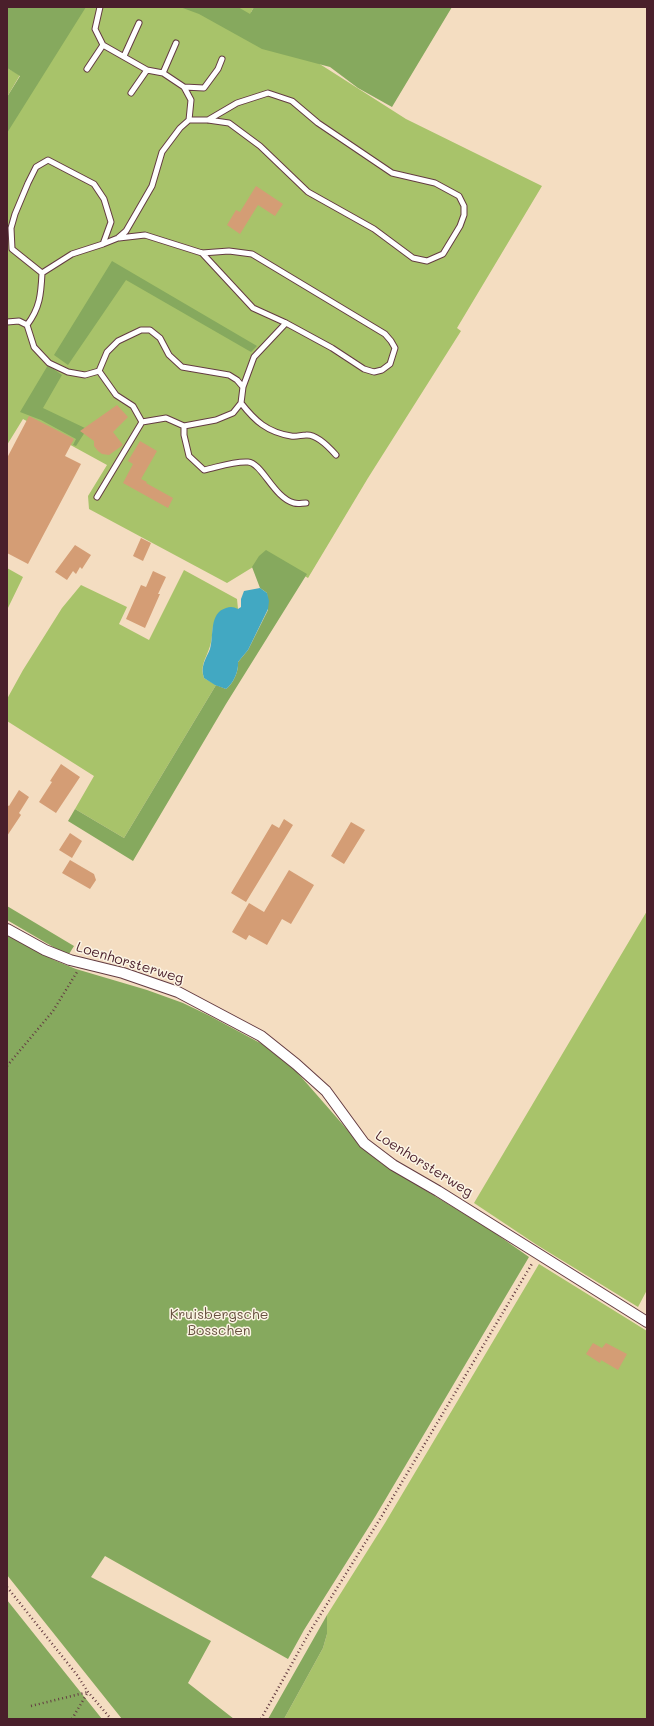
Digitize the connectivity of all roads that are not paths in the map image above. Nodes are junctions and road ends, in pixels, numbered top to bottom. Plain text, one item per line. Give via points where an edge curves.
1 (100, 7) edge
2 (139, 23) dead end
3 (176, 43) dead end
4 (103, 45) junction
5 (124, 56) junction
6 (222, 59) dead end
7 (87, 69) dead end
8 (147, 70) junction
9 (163, 73) junction
10 (184, 87) junction
11 (131, 93) dead end
12 (189, 120) junction
13 (208, 120) junction
14 (118, 238) junction
15 (103, 244) junction
16 (10, 250) edge
17 (202, 253) junction
18 (42, 273) junction
19 (7, 322) edge
20 (286, 323) junction
21 (27, 325) junction
22 (99, 371) junction
23 (244, 387) junction
24 (241, 404) junction
25 (142, 422) junction
26 (184, 426) junction
27 (336, 455) dead end
28 (97, 497) dead end
29 (306, 503) dead end
30 (7, 929) edge
31 (647, 1322) edge

1 - 4 lane via 95,29
2 - 5 lane
3 - 9 lane
4 - 5 lane
4 - 7 lane
5 - 8 lane
6 - 10 lane via 204,88
8 - 9 lane
8 - 11 lane
9 - 10 lane
10 - 12 lane via 191,100
12 - 13 lane
12 - 14 lane via 162,152 152,186 126,231
13 - 13 lane via 237,103 268,93 292,101 318,123 392,173 435,183 459,196 464,206 460,226 443,254 426,261 413,258 374,229 308,192 260,146 229,123
14 - 15 lane
14 - 17 lane via 145,234
15 - 16 lane via 111,222 104,199 94,184 48,160 36,167 20,201 11,228
15 - 18 lane via 72,254
16 - 18 lane
17 - 20 lane via 253,308
17 - 20 lane via 230,251 252,254 385,334 395,348 393,357 390,364 382,370 369,371
18 - 21 lane via 41,294 35,315
19 - 21 lane via 19,321
20 - 23 lane via 254,357
21 - 22 lane via 34,346 49,363 68,372 85,375
22 - 23 lane via 107,352 118,342 141,330 150,330 160,338 169,355 182,366 229,374
22 - 25 lane via 116,395 133,406
23 - 24 lane
24 - 26 lane via 233,414
24 - 27 lane via 256,421 274,431 292,437 308,434 329,446
25 - 26 lane via 166,418
25 - 28 lane
26 - 29 lane via 189,456 204,470 249,462 260,469 278,493 293,502
30 - 31 street, Loenhorsterweg via 45,950 82,964 123,973 178,992 261,1036 326,1091 364,1143 393,1165

